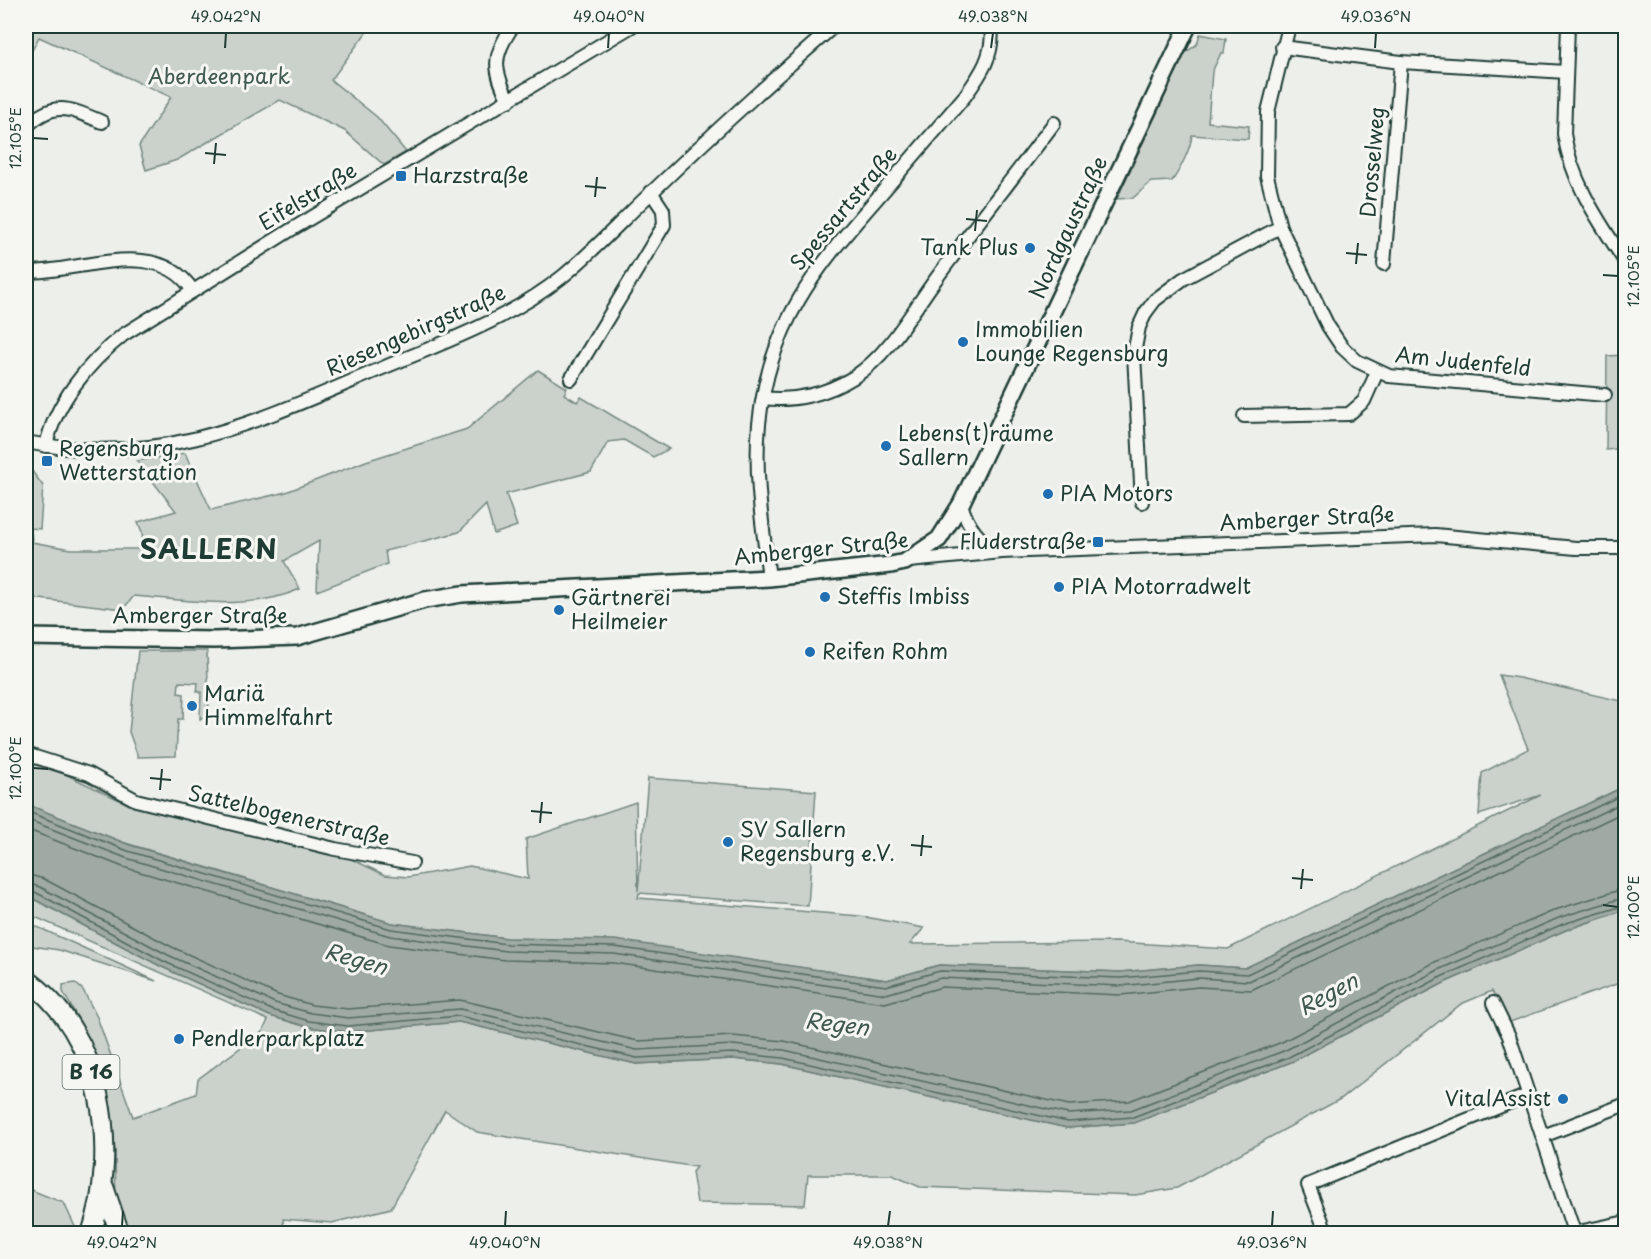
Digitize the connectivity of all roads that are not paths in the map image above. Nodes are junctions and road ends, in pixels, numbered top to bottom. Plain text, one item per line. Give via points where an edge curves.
1 (513, 26) edge
2 (632, 26) edge
3 (834, 26) edge
4 (991, 26) edge
5 (1188, 26) edge
6 (1289, 26) edge
7 (1568, 26) edge
8 (1282, 47) junction
9 (1401, 62) junction
10 (1566, 72) junction
11 (509, 101) junction
12 (102, 122) dead end
13 (1054, 123) dead end
14 (26, 127) edge
15 (651, 192) junction
16 (1280, 227) junction
17 (1626, 263) edge
18 (1384, 264) dead end
19 (26, 272) edge
20 (193, 291) junction
21 (1377, 372) junction
22 (571, 379) dead end
23 (1605, 395) dead end
24 (763, 398) junction
25 (1244, 416) dead end
26 (26, 442) edge
27 (46, 446) junction
28 (1142, 501) dead end
29 (961, 504) junction
30 (1626, 548) edge
31 (1002, 552) junction
32 (904, 562) junction
33 (769, 578) junction
34 (26, 636) edge
35 (26, 754) edge
36 (412, 863) dead end
37 (26, 979) edge
38 (1493, 1003) dead end
39 (1528, 1095) junction
40 (1626, 1104) edge
41 (1543, 1136) junction
42 (104, 1185) junction
43 (1626, 1222) edge
44 (92, 1233) edge
45 (120, 1233) edge
46 (1326, 1233) edge
47 (1571, 1233) edge

1 - 11 street via 496,63
2 - 11 street, Eifelstraße
3 - 15 street, Riesengebirgstraße
4 - 24 street, Spessartstraße via 990,54 981,74 806,284 782,331
5 - 29 main road, Nordgaustraße
6 - 8 street, Am Judenfeld
7 - 10 street
8 - 9 street
8 - 16 street, Am Judenfeld via 1268,112 1266,158
9 - 10 street
9 - 18 street, Drosselweg
10 - 17 street via 1564,134 1570,167 1581,192
11 - 20 street, Eifelstraße
12 - 14 street via 61,108 40,114
13 - 24 street via 909,318 870,364 854,377 820,392 784,401
15 - 22 street via 663,210 664,225
15 - 27 street, Riesengebirgstraße via 586,256 514,310 276,413 232,430 160,447 111,451
16 - 21 street, Am Judenfeld via 1334,337 1357,361
16 - 28 street via 1183,279 1155,300 1138,327 1134,354
19 - 20 street via 146,261 177,272
20 - 27 street, Eifelstraße via 103,351 69,396 49,432
21 - 23 street, Am Judenfeld
21 - 25 street via 1364,401 1349,414
24 - 33 street, Spessartstraße via 758,477
26 - 27 street, Riesengebirgstraße
29 - 31 street via 972,529 989,547
29 - 32 main road, Nordgaustraße via 939,539
30 - 31 street, Amberger Straße via 1576,548 1435,535
31 - 32 street, Amberger Straße
32 - 33 main road, Amberger Straße via 839,573
33 - 34 main road, Amberger Straße via 462,594 425,600 320,632 270,640
35 - 36 street, Sattelbogenerstraße via 89,774 136,800 335,849
37 - 42 highway, B 16 via 54,1005 89,1066 104,1129
38 - 39 street via 1509,1036
39 - 41 street
39 - 46 street via 1308,1185
40 - 41 street
41 - 47 street
42 - 44 highway, B 16
42 - 45 highway
43 - 47 street

